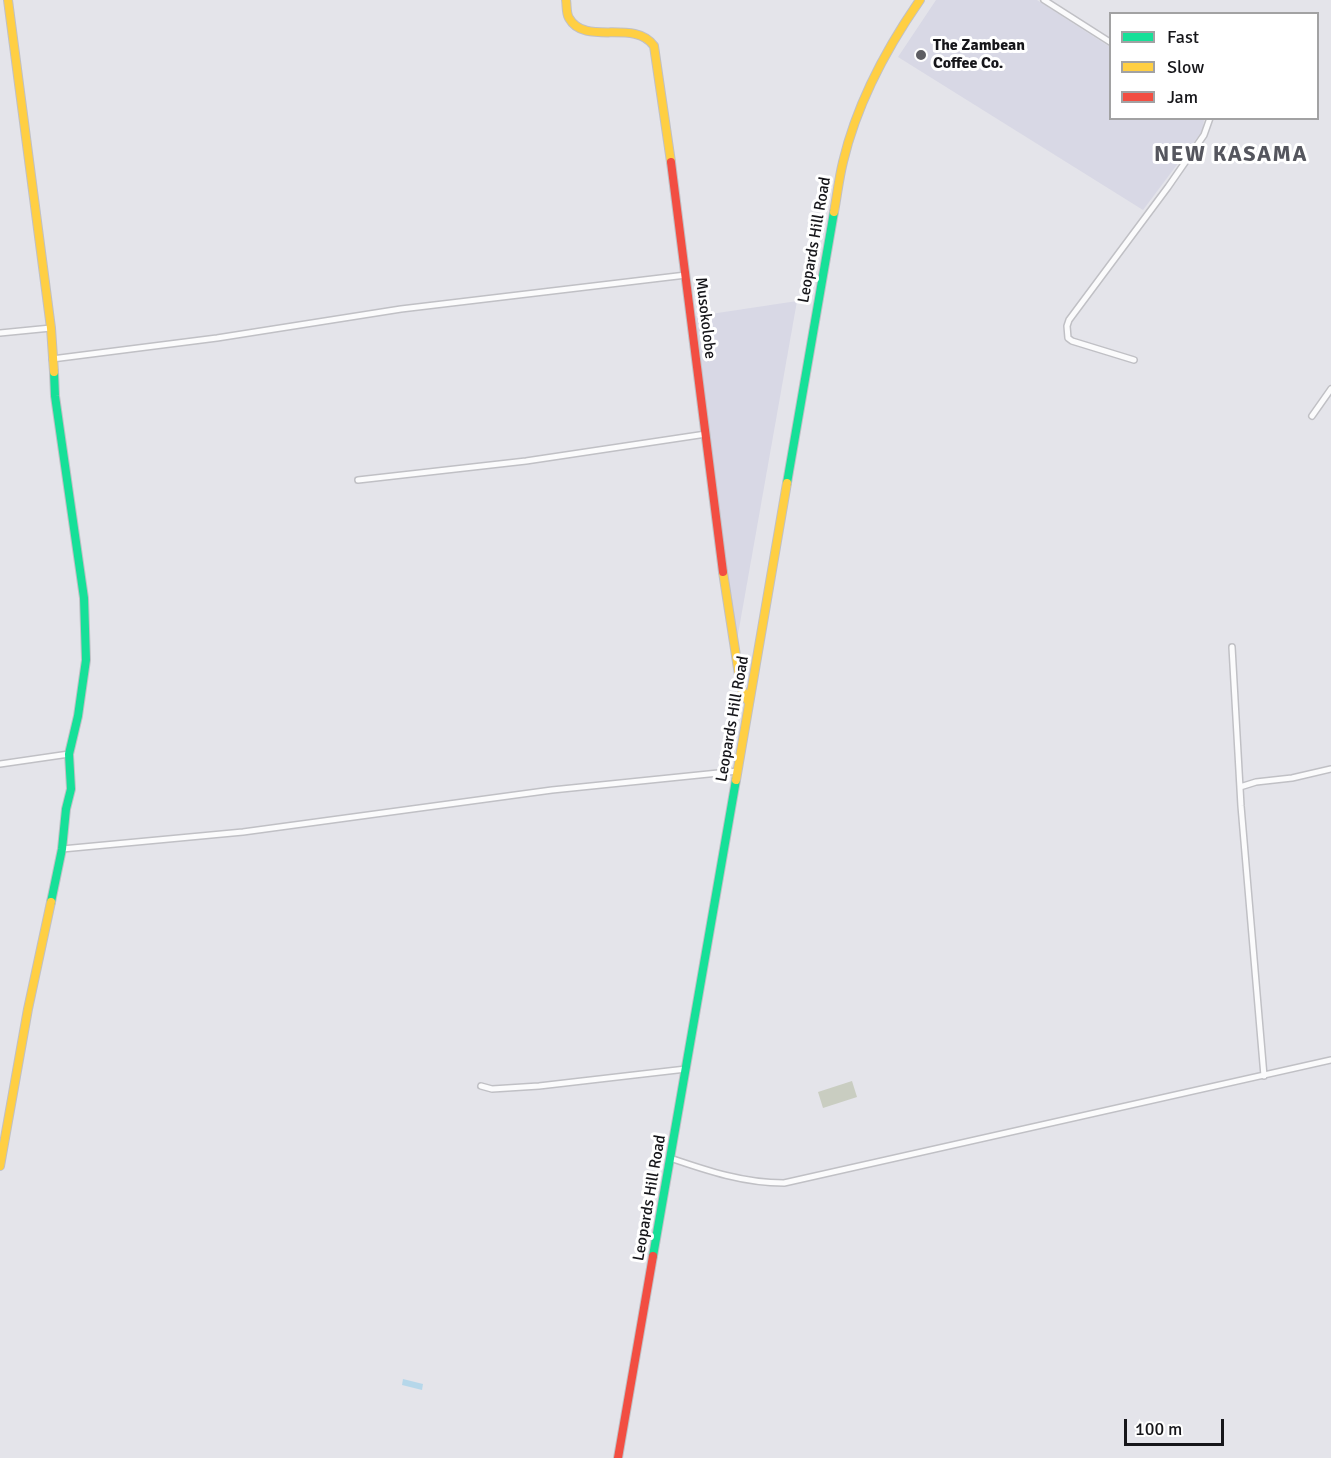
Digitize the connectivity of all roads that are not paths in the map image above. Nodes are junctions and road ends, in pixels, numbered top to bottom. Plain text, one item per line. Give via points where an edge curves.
1 (8, 0) edge
2 (566, 0) edge
3 (920, 0) edge
4 (1044, 0) edge
5 (1109, 41) edge
6 (1209, 120) edge
7 (686, 275) junction
8 (51, 328) junction
9 (0, 333) edge
10 (52, 359) junction
11 (1134, 360) dead end
12 (1331, 389) edge
13 (1312, 416) dead end
14 (706, 434) junction
15 (358, 480) dead end
16 (1232, 647) dead end
17 (749, 703) junction
18 (69, 754) junction
19 (0, 764) edge
20 (1331, 769) edge
21 (738, 771) junction
22 (1240, 788) junction
23 (62, 849) junction
24 (1331, 1060) edge
25 (686, 1069) junction
26 (1264, 1076) junction
27 (481, 1086) dead end
28 (670, 1158) junction
29 (0, 1166) edge
30 (618, 1458) edge

1 - 8 street
2 - 7 street, Musokolobe via 568,16 579,28 638,34 654,46
3 - 17 street, Leopards Hill Road via 886,53 862,102 843,162
4 - 5 street
6 - 11 street via 1192,153 1067,326 1068,338
7 - 10 street via 401,309
7 - 14 street, Musokolobe
8 - 9 street
8 - 10 street
10 - 18 street via 84,598 86,667
12 - 13 street
14 - 15 street via 547,459
14 - 17 street, Musokolobe via 739,680
16 - 22 street
17 - 21 street, Leopards Hill Road
18 - 19 street
18 - 23 street via 71,789
20 - 22 street
21 - 23 street via 552,790 221,835
21 - 25 street, Leopards Hill Road
22 - 26 street
23 - 29 street
24 - 26 street
25 - 27 street via 527,1087
25 - 28 street, Leopards Hill Road
26 - 28 street via 784,1183 742,1180
28 - 30 street, Leopards Hill Road

